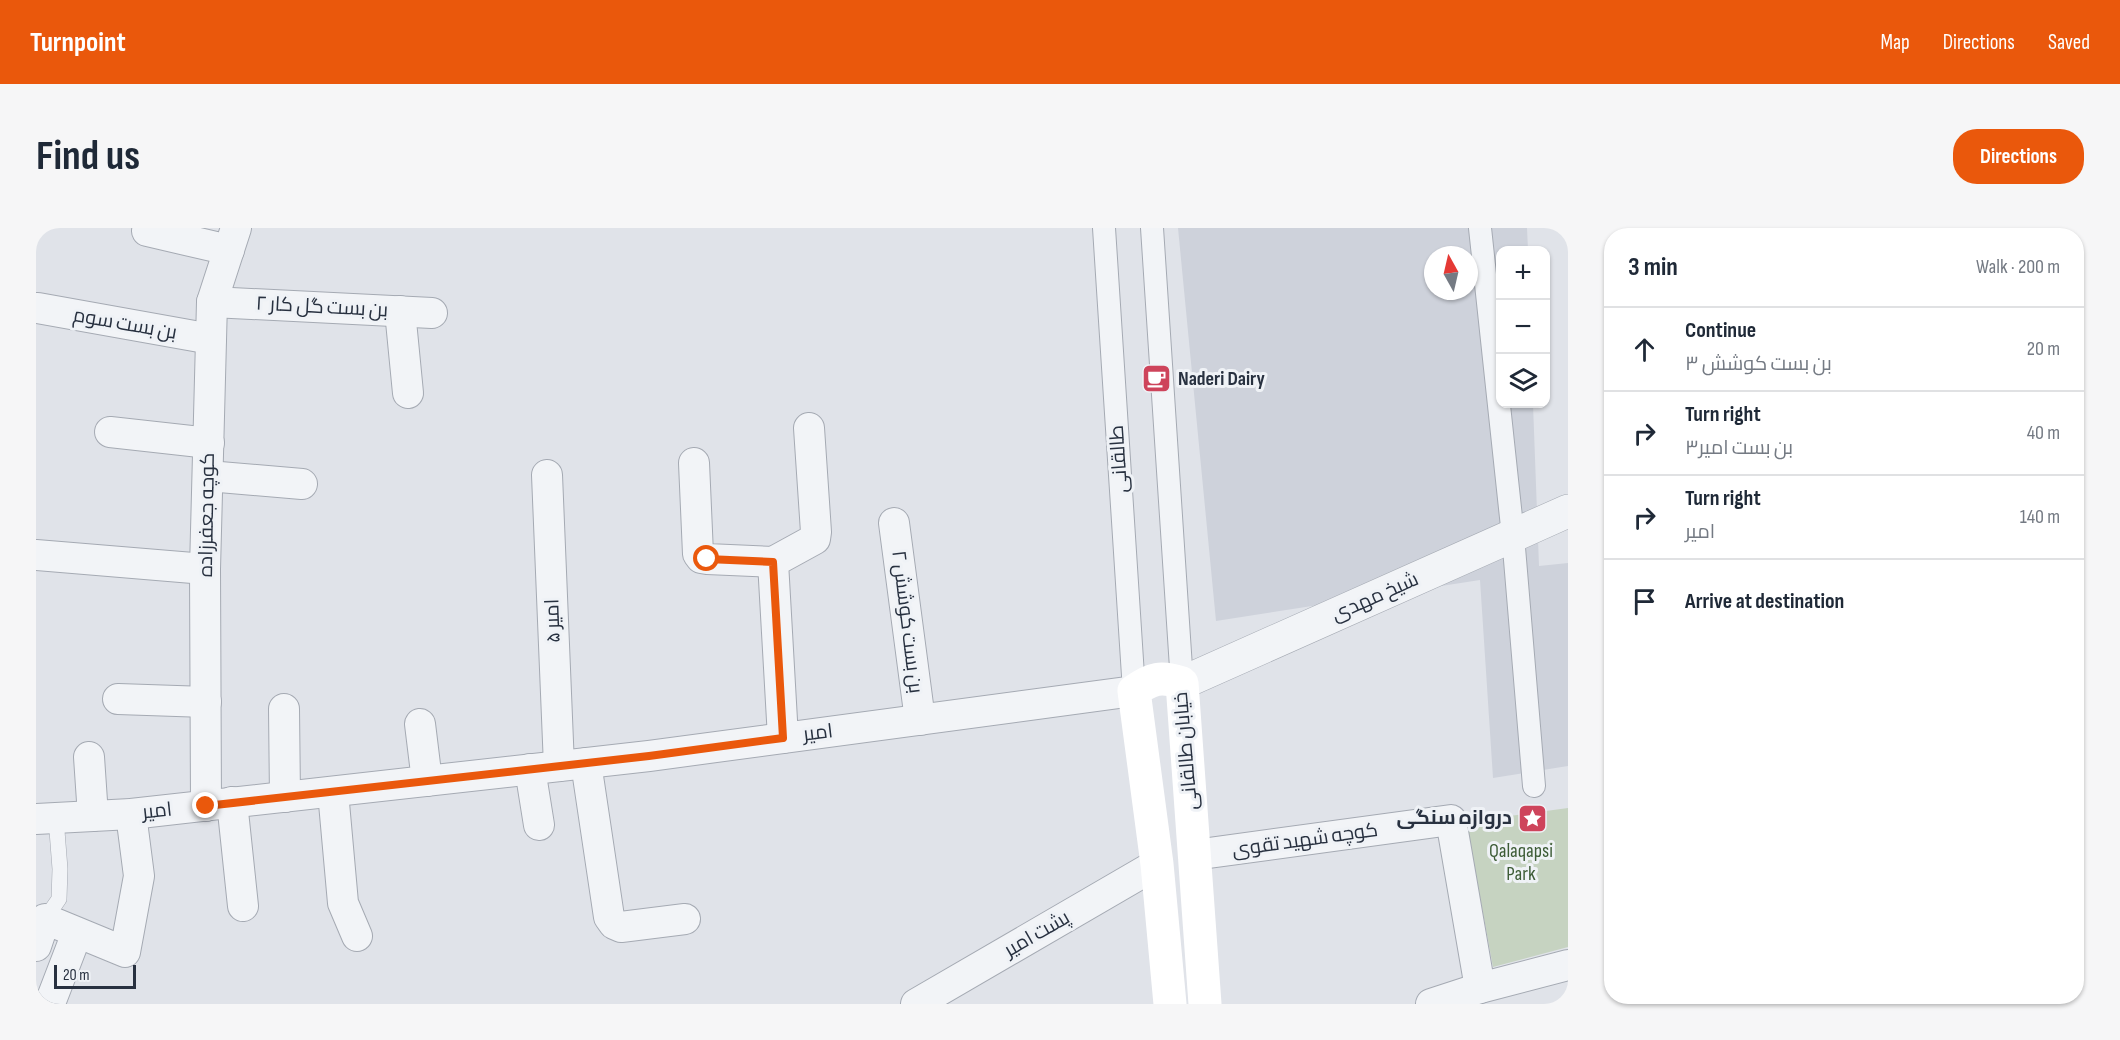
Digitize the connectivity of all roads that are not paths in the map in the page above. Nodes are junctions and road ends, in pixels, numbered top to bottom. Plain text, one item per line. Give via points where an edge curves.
1 (1104, 228) edge
2 (1152, 228) edge
3 (1480, 228) edge
4 (147, 231) dead end
5 (232, 239) edge
6 (212, 302) junction
7 (38, 308) dead end
8 (400, 311) junction
9 (432, 313) dead end
10 (211, 339) junction
11 (408, 393) dead end
12 (809, 428) dead end
13 (110, 432) dead end
14 (208, 443) junction
15 (694, 462) dead end
16 (547, 475) dead end
17 (208, 476) junction
18 (302, 484) dead end
19 (1568, 511) edge
20 (894, 523) dead end
21 (1513, 536) junction
22 (36, 555) edge
23 (773, 562) junction
24 (205, 569) junction
25 (1182, 683) junction
26 (1134, 691) junction
27 (118, 699) dead end
28 (206, 702) junction
29 (284, 709) dead end
30 (920, 720) junction
31 (420, 724) dead end
32 (783, 738) junction
33 (89, 758) dead end
34 (572, 765) junction
35 (530, 769) junction
36 (427, 781) junction
37 (1534, 786) dead end
38 (333, 792) junction
39 (285, 797) junction
40 (219, 804) junction
41 (131, 814) junction
42 (93, 816) junction
43 (46, 818) edge
44 (539, 825) dead end
45 (1194, 855) junction
46 (1157, 864) junction
47 (243, 906) dead end
48 (685, 919) dead end
49 (41, 932) edge
50 (77, 933) junction
51 (357, 936) dead end
52 (1568, 965) edge
53 (1480, 988) junction
54 (52, 998) dead end
55 (916, 1004) edge
56 (1170, 1004) edge
57 (1205, 1004) edge
58 (1431, 1004) edge

1 - 26 street, طالقانی
2 - 25 street
3 - 21 street
4 - 5 street
5 - 6 street, کوچه جعفرزاده
6 - 8 street, بن بست گل کار ۲
6 - 10 street, کوچه جعفرزاده
7 - 10 street, بن بست سوم
8 - 9 street, بن بست گل کار ۲
8 - 11 street
10 - 14 street, کوچه جعفرزاده
12 - 23 street via 815,539
13 - 14 street
14 - 17 street, کوچه جعفرزاده
15 - 23 street via 701,558
16 - 34 street, امیر ۵
17 - 18 street
17 - 24 street, کوچه جعفرزاده
19 - 21 street, شیخ مهدی
20 - 30 street, بن بست کوشش ۲
21 - 25 street, شیخ مهدی
21 - 37 street
22 - 24 street
23 - 32 street
24 - 28 street, کوچه جعفرزاده
25 - 26 main road, خیابان طالقانی via 1158,678
25 - 45 main road, خیابان طالقانی
26 - 30 street, امیر
26 - 46 main road, خیابان طالقانی
27 - 28 street
28 - 40 street, کوچه جعفرزاده
29 - 39 street
30 - 32 street, امیر
31 - 36 street
32 - 34 street, امیر
33 - 42 street
34 - 35 street, امیر
34 - 48 street, امیر ۵ via 609,917 614,924 621,927
35 - 36 street, امیر
35 - 44 street
36 - 38 street, امیر
38 - 39 street, امیر
38 - 51 street via 343,903
39 - 40 street, امیر
40 - 41 street, امیر
40 - 47 street, کوچه جعفرزاده
41 - 42 street, امیر
41 - 50 street via 139,876 125,952
42 - 43 street, امیر
43 - 49 lane via 59,899
45 - 53 street, کوچه شهید تقوی via 1451,820
45 - 57 main road, خیابان طالقانی
46 - 55 street, پشت امیر
46 - 56 main road, خیابان طالقانی
49 - 50 street
50 - 54 street
52 - 53 street
53 - 58 street

